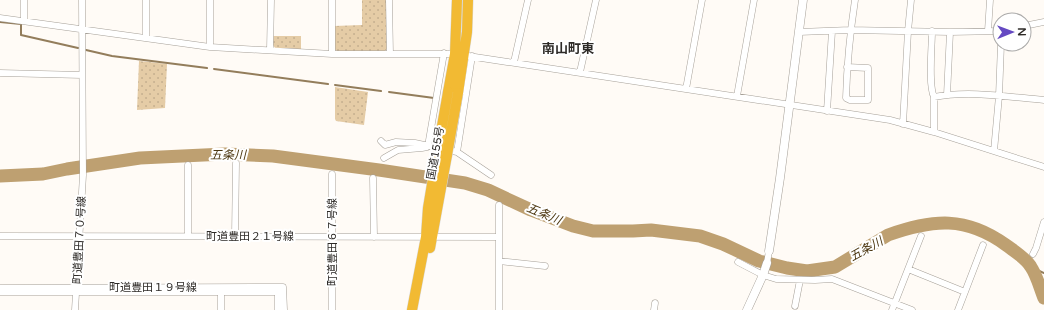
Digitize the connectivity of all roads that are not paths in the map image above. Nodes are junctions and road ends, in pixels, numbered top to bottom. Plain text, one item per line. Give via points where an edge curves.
1 (24, 0) edge
2 (82, 0) edge
3 (146, 0) edge
4 (210, 0) edge
5 (270, 0) edge
6 (332, 0) edge
7 (389, 0) edge
8 (457, 0) edge
9 (468, 0) edge
10 (528, 0) edge
11 (596, 0) edge
12 (702, 0) edge
13 (754, 0) edge
14 (803, 0) edge
15 (855, 0) edge
16 (911, 0) edge
17 (990, 0) edge
18 (0, 18) edge
19 (24, 21) junction
20 (1044, 22) edge
21 (1032, 24) edge
22 (82, 29) junction
23 (850, 30) junction
24 (832, 31) junction
25 (908, 31) junction
26 (932, 31) junction
27 (988, 31) junction
28 (992, 31) edge
29 (799, 32) junction
30 (950, 32) junction
31 (146, 38) junction
32 (210, 47) junction
33 (270, 50) junction
34 (1001, 52) edge
35 (444, 53) junction
36 (332, 54) junction
37 (390, 54) junction
38 (464, 55) junction
39 (514, 62) junction
40 (847, 67) junction
41 (580, 72) junction
42 (0, 73) edge
43 (82, 75) junction
44 (686, 89) junction
45 (947, 95) junction
46 (737, 96) junction
47 (999, 96) junction
48 (934, 97) junction
49 (1044, 100) edge
50 (789, 104) junction
51 (827, 111) junction
52 (903, 124) junction
53 (934, 132) junction
54 (381, 141) dead end
55 (428, 146) junction
56 (994, 151) junction
57 (457, 152) junction
58 (384, 158) dead end
59 (236, 163) dead end
60 (188, 165) dead end
61 (1044, 167) edge
62 (332, 174) dead end
63 (491, 174) dead end
64 (373, 178) dead end
65 (499, 205) dead end
66 (1044, 222) edge
67 (0, 236) edge
68 (79, 236) junction
69 (188, 236) junction
70 (235, 236) junction
71 (332, 236) junction
72 (921, 236) dead end
73 (374, 237) junction
74 (429, 237) junction
75 (499, 237) junction
76 (983, 245) dead end
77 (769, 251) joint
78 (1033, 254) dead end
79 (499, 261) junction
80 (738, 262) dead end
81 (767, 263) joint
82 (545, 266) dead end
83 (908, 269) junction
84 (764, 274) junction
85 (800, 280) junction
86 (0, 288) edge
87 (76, 289) junction
88 (0, 292) edge
89 (221, 292) junction
90 (965, 292) junction
91 (655, 303) dead end
92 (895, 304) junction
93 (795, 306) dead end
94 (75, 310) edge
95 (221, 310) edge
96 (278, 310) edge
97 (284, 310) edge
98 (332, 310) edge
99 (412, 310) edge
100 (419, 310) edge
101 (499, 310) edge
102 (654, 310) edge
103 (747, 310) edge
104 (892, 310) edge
105 (912, 310) edge
106 (958, 310) edge

1 - 19 street
2 - 22 street, 町道豊田７０号線
3 - 31 street
4 - 32 street
5 - 33 street
6 - 36 street
7 - 37 street
8 - 38 highway, 国道155号
9 - 38 highway, 国道155号
10 - 39 street
11 - 41 street
12 - 44 street
13 - 46 street
14 - 29 street
15 - 23 street
16 - 25 street
17 - 27 street
18 - 19 street
19 - 22 street
20 - 21 street
22 - 31 street
22 - 43 street, 町道豊田７０号線
23 - 24 street
23 - 25 street
23 - 40 street
24 - 29 street
24 - 51 street
25 - 26 street
25 - 52 street
26 - 30 street
26 - 48 street via 931,72
27 - 28 street
27 - 30 street
29 - 50 street
30 - 45 street
31 - 32 street
32 - 33 street
33 - 36 street
34 - 47 street
35 - 37 street
35 - 38 street
35 - 55 street
36 - 37 street
38 - 39 street
38 - 57 street
38 - 74 highway, 国道155号, bridge via 453,92 436,187 428,208
39 - 41 street
40 - 40 street via 846,98 868,100 868,68
41 - 44 street
42 - 43 street
43 - 68 street, 町道豊田７０号線 via 83,170
44 - 46 street
45 - 47 street
45 - 48 street
46 - 50 street
47 - 49 street
47 - 56 street
48 - 53 street
50 - 51 street
50 - 77 street
51 - 52 street
52 - 53 street
53 - 56 street
54 - 55 street via 385,145 396,142
55 - 57 street
55 - 58 street via 398,150
56 - 61 street
57 - 63 street
59 - 70 street
60 - 69 street
62 - 71 street, 町道豊田６７号線
64 - 73 street
65 - 75 street
66 - 78 street
67 - 68 street, 町道豊田２１号線
68 - 69 street, 町道豊田２１号線
68 - 87 street, 町道豊田７０号線
69 - 70 street, 町道豊田２１号線
70 - 71 street, 町道豊田２１号線
71 - 73 street, 町道豊田２１号線
71 - 98 street, 町道豊田６７号線
72 - 83 street
73 - 74 street, 町道豊田２１号線
74 - 75 street, 町道豊田２１号線
74 - 99 highway, 国道155号
74 - 100 highway, 国道155号
75 - 79 street
76 - 90 street
77 - 81 street
79 - 82 street
79 - 101 street
80 - 84 street
81 - 84 street
83 - 90 street
83 - 92 street
84 - 85 street via 776,279
84 - 103 street
85 - 92 street via 832,279
85 - 93 street
86 - 87 street, 町道豊田１９号線
87 - 88 street
87 - 89 street
87 - 94 street, 町道豊田７０号線
87 - 97 street, 町道豊田１９号線 via 283,287
89 - 95 street
89 - 96 street via 278,292
90 - 106 street
91 - 102 street
92 - 104 street
92 - 105 street

